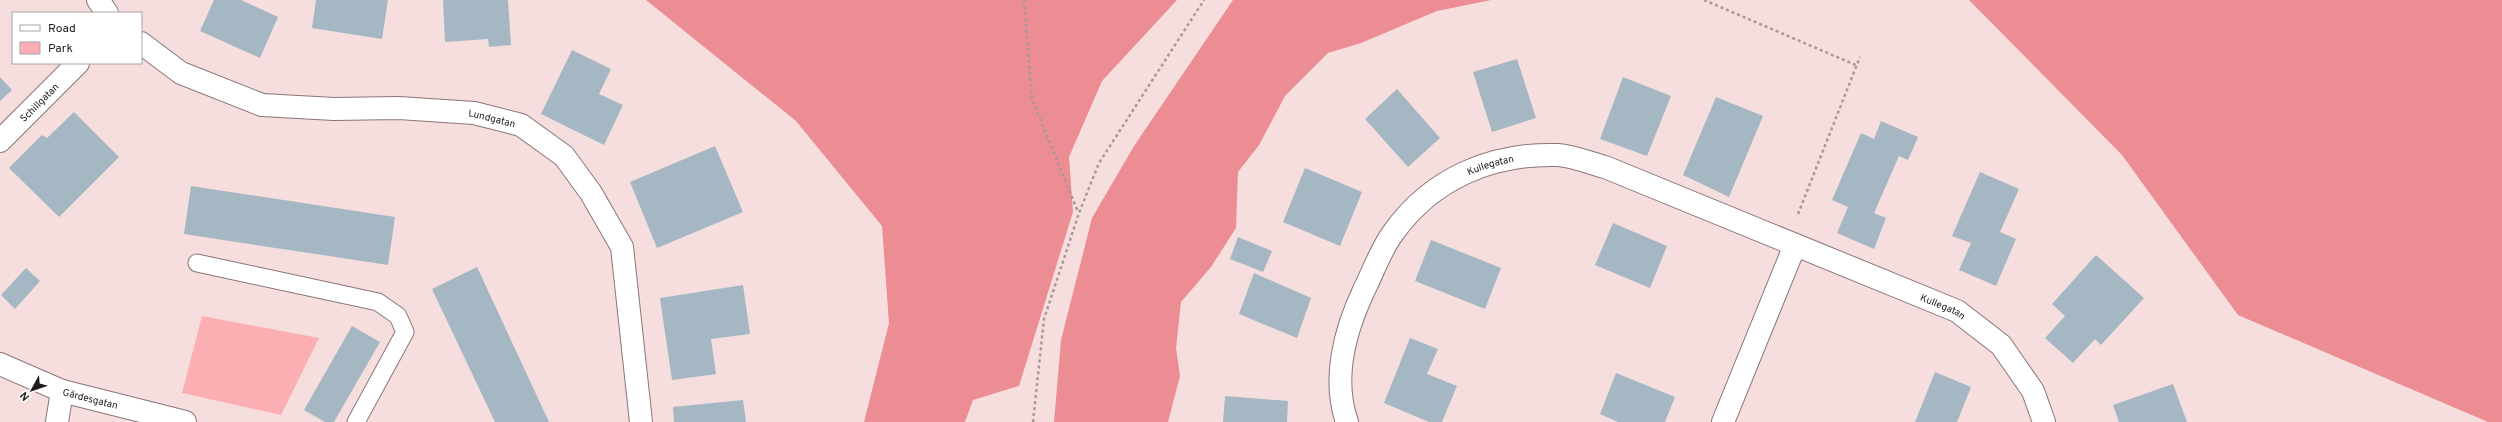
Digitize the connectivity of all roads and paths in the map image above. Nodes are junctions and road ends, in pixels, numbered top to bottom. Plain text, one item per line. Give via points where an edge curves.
1 (98, 0) edge
2 (1024, 0) edge
3 (1204, 0) edge
4 (1704, 0) edge
5 (106, 12) edge
6 (142, 44) edge
7 (1860, 57) dead end
8 (77, 64) edge
9 (1858, 66) junction
10 (0, 141) edge
11 (1079, 213) junction
12 (1791, 244) junction
13 (196, 263) dead end
14 (0, 364) edge
15 (62, 391) junction
16 (56, 422) edge
17 (185, 422) edge
18 (356, 422) edge
19 (641, 422) edge
20 (1033, 422) edge
21 (1347, 422) edge
22 (1723, 422) edge
23 (2044, 422) edge

1 - 5 street
2 - 11 path via 1032,99
3 - 11 path via 1099,163
4 - 9 path
6 - 19 street, Lundgatan via 181,73 262,105 399,108 474,113 521,125 564,156 591,193 622,247
7 - 9 path
8 - 10 street, Schillgatan
9 - 12 path
11 - 20 path via 1044,320
12 - 21 street, Kullegatan via 1605,167 1560,155 1514,157 1470,169 1446,181 1419,202 1392,234 1355,309 1340,366 1343,411
12 - 22 street
12 - 23 street, Kullegatan via 1957,311 2001,345 2033,391
13 - 18 lane via 378,302 398,316 405,332
14 - 15 street, Gärdesgatan
15 - 16 street
15 - 17 street, Gärdesgatan

